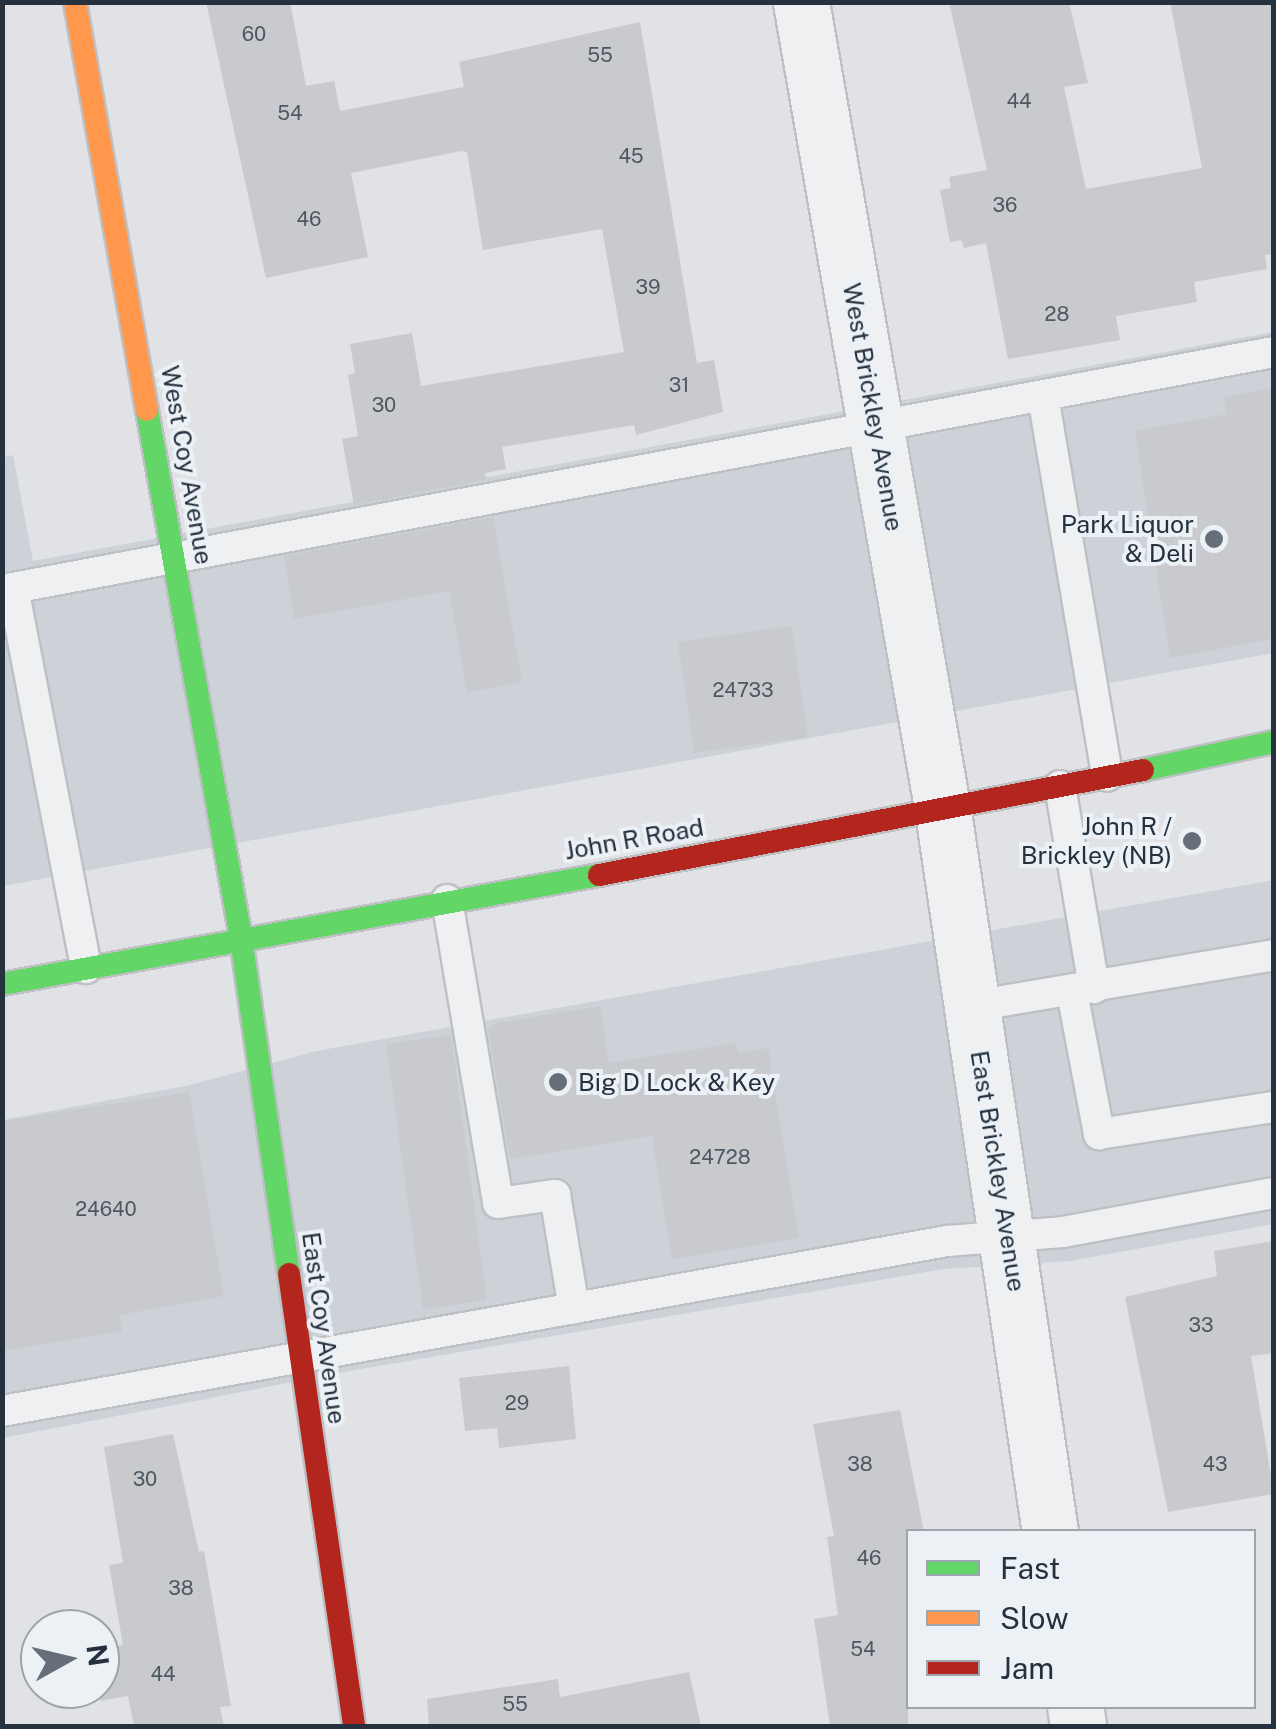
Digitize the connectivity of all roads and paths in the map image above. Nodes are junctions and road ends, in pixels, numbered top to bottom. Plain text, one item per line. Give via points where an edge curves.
1 (75, 2) edge
2 (801, 2) edge
3 (1274, 352) edge
4 (1044, 396) junction
5 (878, 429) junction
6 (176, 557) junction
7 (8, 589) edge
8 (1274, 742) edge
9 (1106, 776) junction
10 (1060, 786) junction
11 (943, 812) junction
12 (447, 900) junction
13 (241, 938) junction
14 (1274, 956) edge
15 (86, 968) junction
16 (2, 984) edge
17 (1083, 990) junction
18 (973, 1006) junction
19 (1274, 1107) edge
20 (1274, 1192) edge
21 (1008, 1234) junction
22 (574, 1308) junction
23 (301, 1356) junction
24 (2, 1411) edge
25 (1050, 1529) edge
26 (354, 1726) edge

1 - 6 street, West Coy Avenue
2 - 5 street, West Brickley Avenue
3 - 4 lane
4 - 5 lane
4 - 9 lane
5 - 6 lane
5 - 11 street, West Brickley Avenue
6 - 7 lane
6 - 13 street, West Coy Avenue
7 - 15 lane
8 - 9 street, John R Road
9 - 10 street, John R Road
10 - 11 street, John R Road
10 - 17 lane
11 - 12 street, John R Road
11 - 18 street, East Brickley Avenue
12 - 13 street, John R Road
12 - 22 lane via 498,1204 556,1194
13 - 15 street, John R Road
13 - 23 street, East Coy Avenue
14 - 17 lane
15 - 16 street, John R Road
17 - 18 lane
17 - 19 lane via 1099,1134
18 - 21 street, East Brickley Avenue
20 - 21 lane via 1064,1232
21 - 22 lane
21 - 25 street, East Brickley Avenue
22 - 23 lane
23 - 24 lane
23 - 26 street, East Coy Avenue

